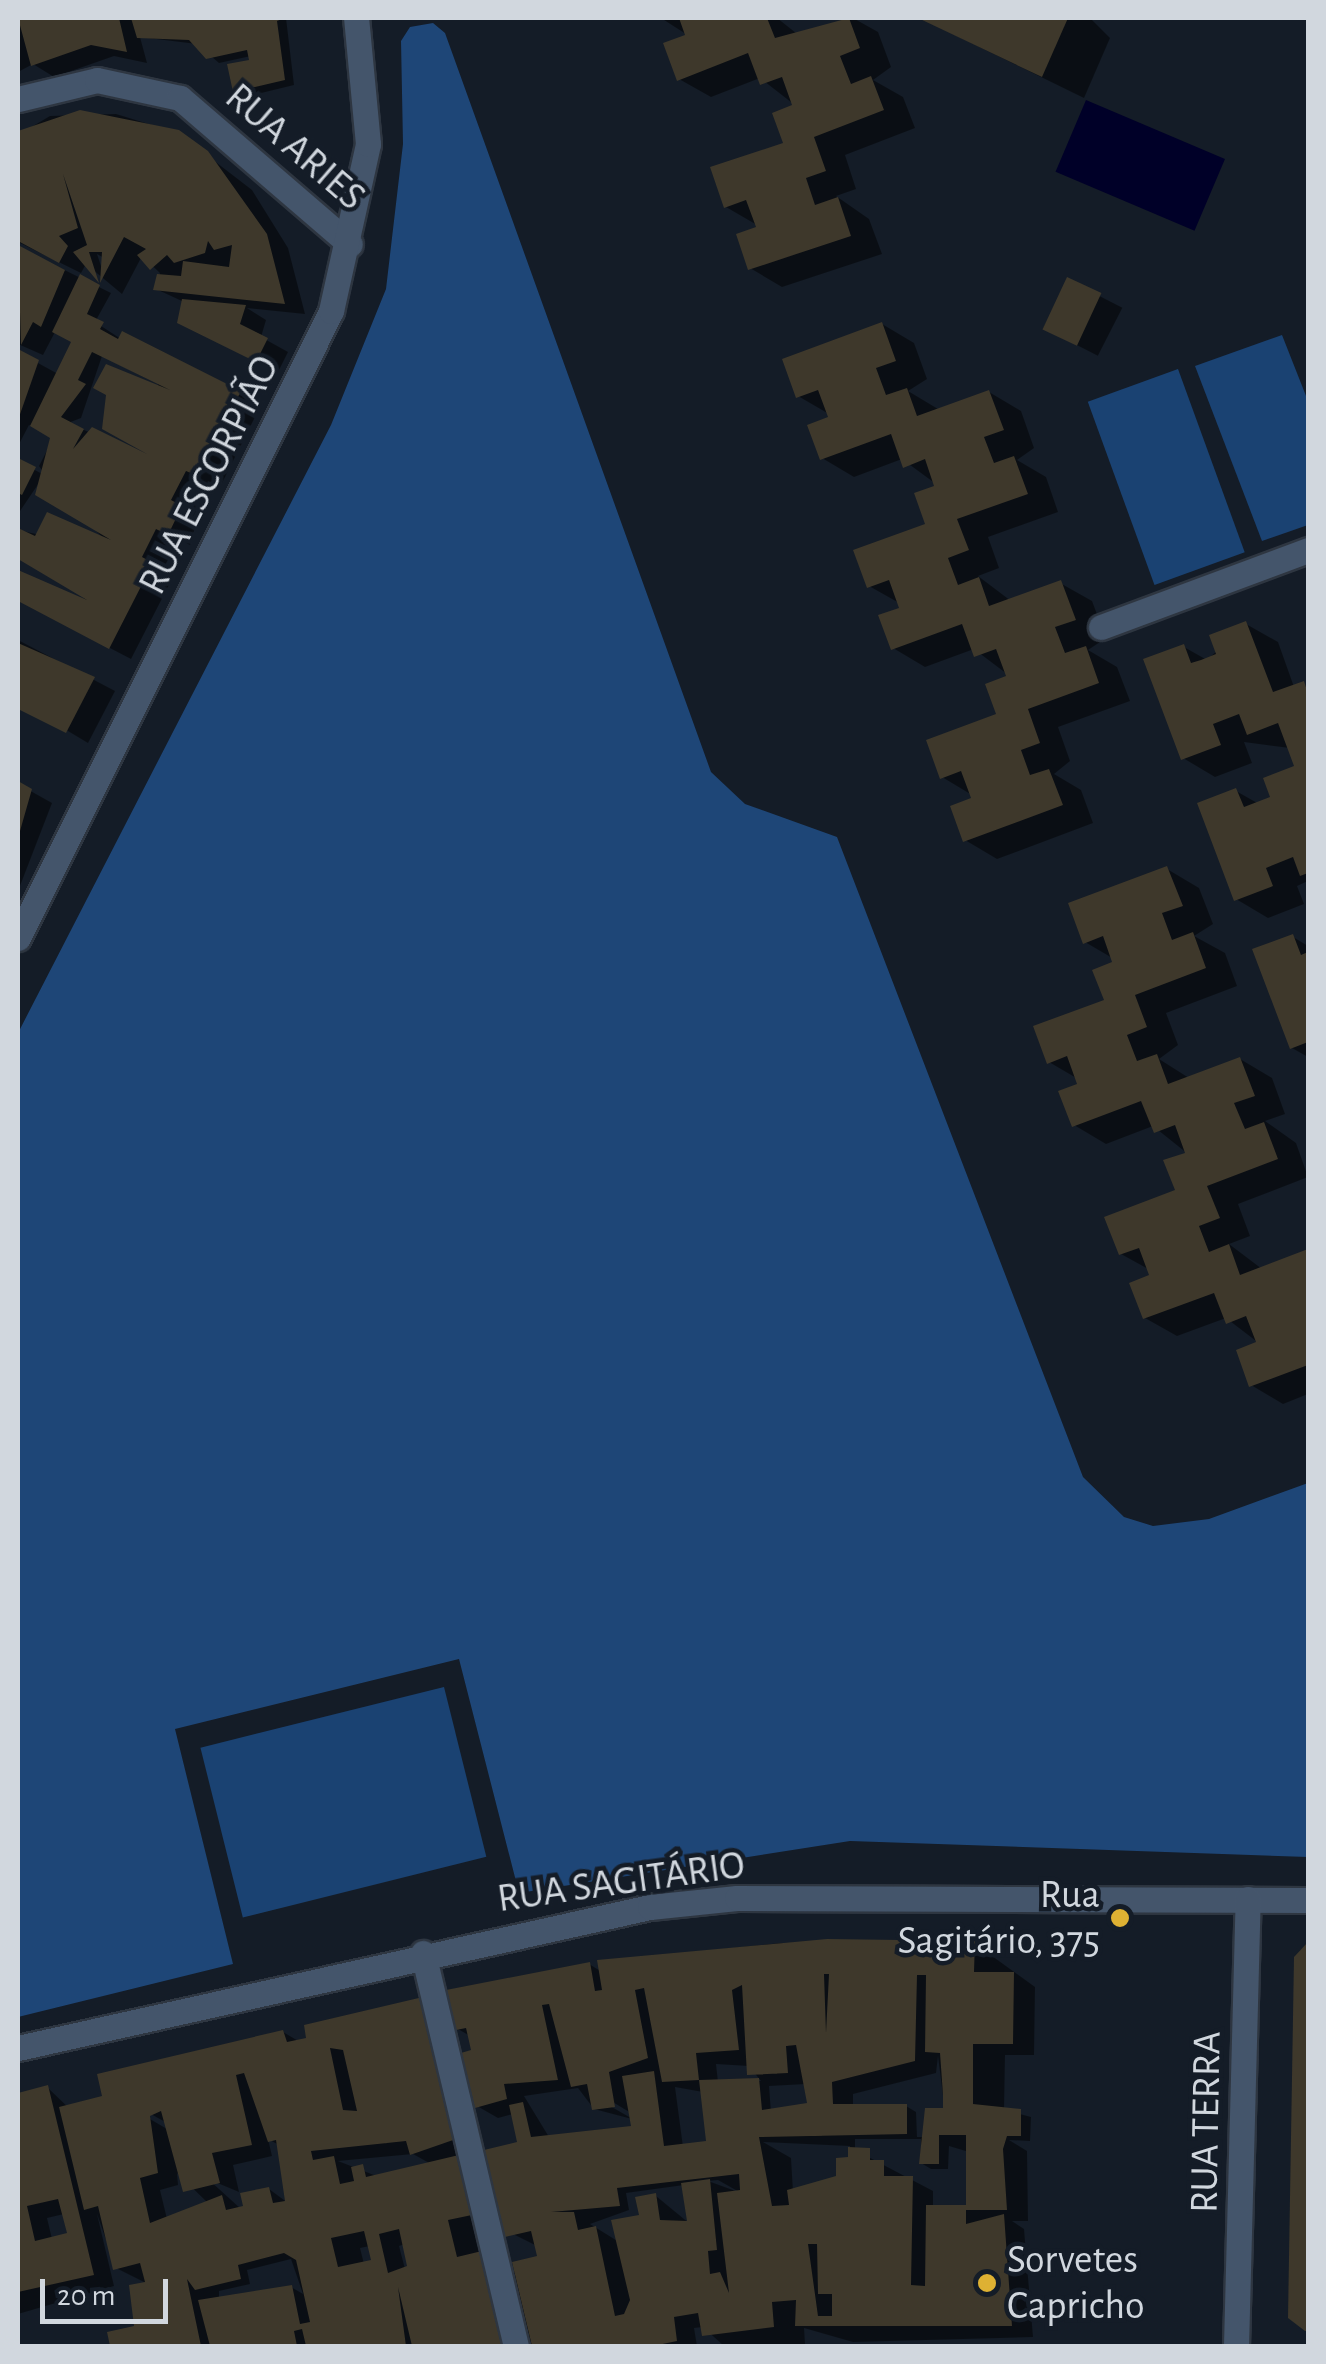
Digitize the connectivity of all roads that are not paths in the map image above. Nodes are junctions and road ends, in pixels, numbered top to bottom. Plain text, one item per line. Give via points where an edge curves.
1 (356, 18) edge
2 (18, 99) edge
3 (350, 244) junction
4 (1308, 550) edge
5 (1102, 628) dead end
6 (18, 938) edge
7 (1248, 1899) junction
8 (1308, 1900) edge
9 (423, 1953) junction
10 (18, 2048) edge
11 (516, 2346) edge
12 (1236, 2346) edge

1 - 3 street, RUA ESCORPIÃO via 368,144
2 - 3 street, RUA ARIES via 97,80 180,98
3 - 6 street, RUA ESCORPIÃO via 292,394
4 - 5 street
7 - 8 street, RUA SAGITÁRIO
7 - 9 street, RUA SAGITÁRIO via 737,1898
7 - 12 street, RUA TERRA
9 - 10 street, RUA SAGITÁRIO
9 - 11 street

